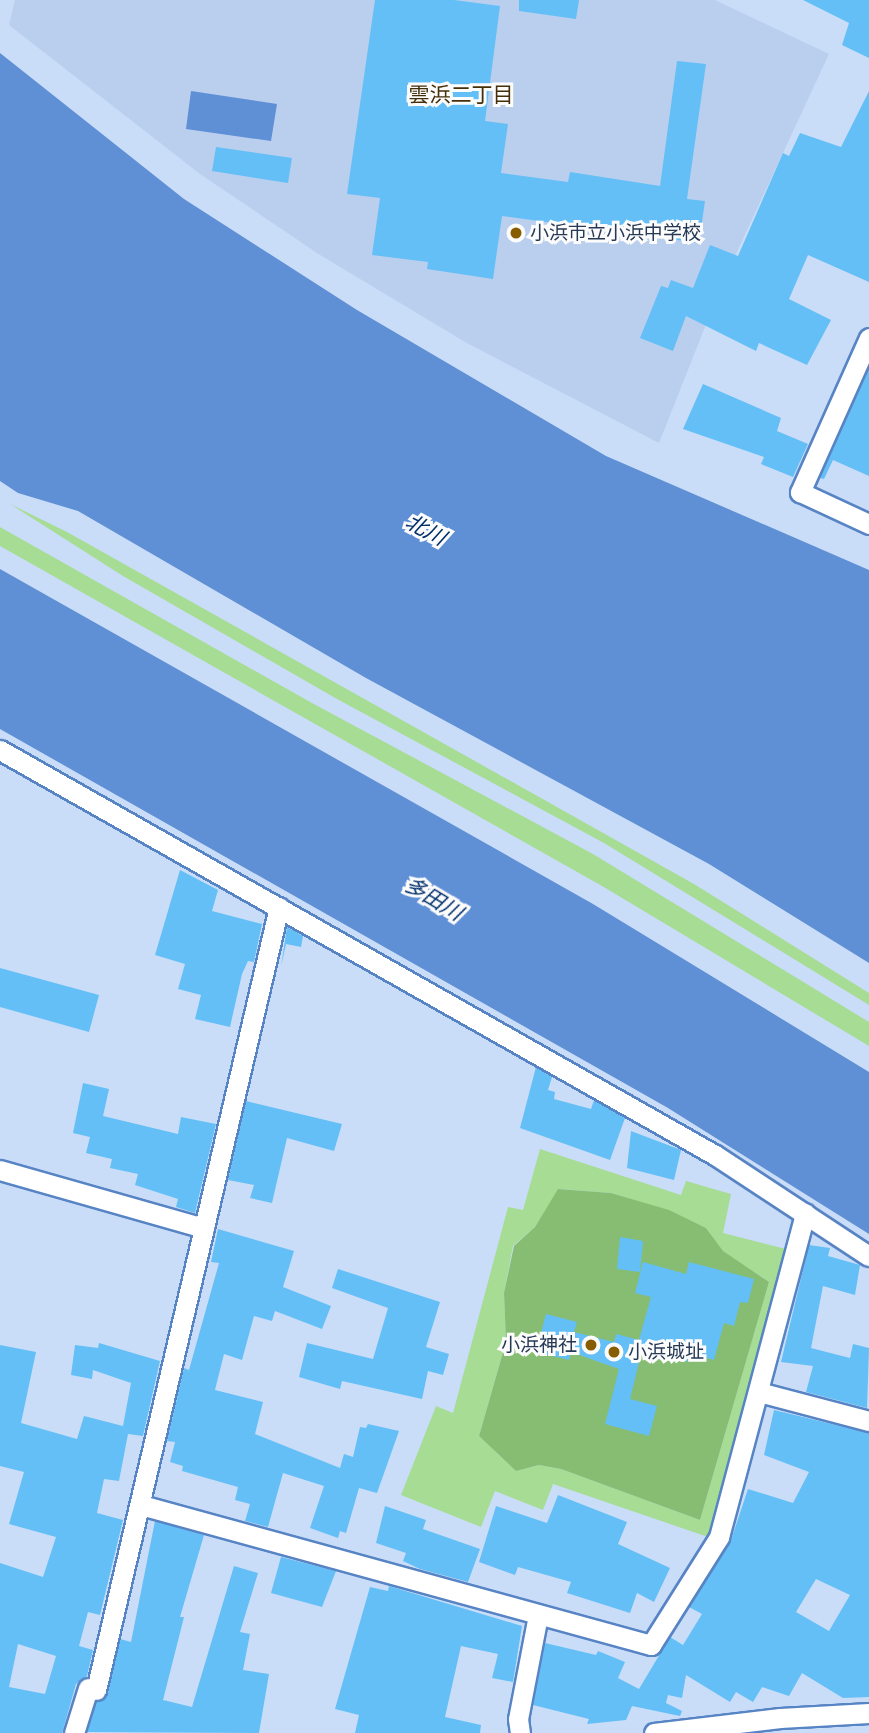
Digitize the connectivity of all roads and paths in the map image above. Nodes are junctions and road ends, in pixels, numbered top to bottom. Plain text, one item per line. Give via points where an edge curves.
1 (869, 338) edge
2 (869, 524) edge
3 (0, 750) edge
4 (279, 907) junction
5 (0, 1170) edge
6 (805, 1213) junction
7 (204, 1228) junction
8 (869, 1256) edge
9 (759, 1392) junction
10 (869, 1421) edge
11 (141, 1505) junction
12 (538, 1615) junction
13 (869, 1713) edge
14 (75, 1733) edge
15 (520, 1733) edge
16 (654, 1733) edge

1 - 2 street via 800,492
3 - 4 street
4 - 6 street via 620,1100
4 - 7 street
5 - 7 street
6 - 8 street
6 - 9 street
7 - 11 street
9 - 10 street
9 - 12 street via 719,1537 651,1645
11 - 12 street
11 - 14 street via 92,1689
12 - 15 street via 518,1719
13 - 16 street

